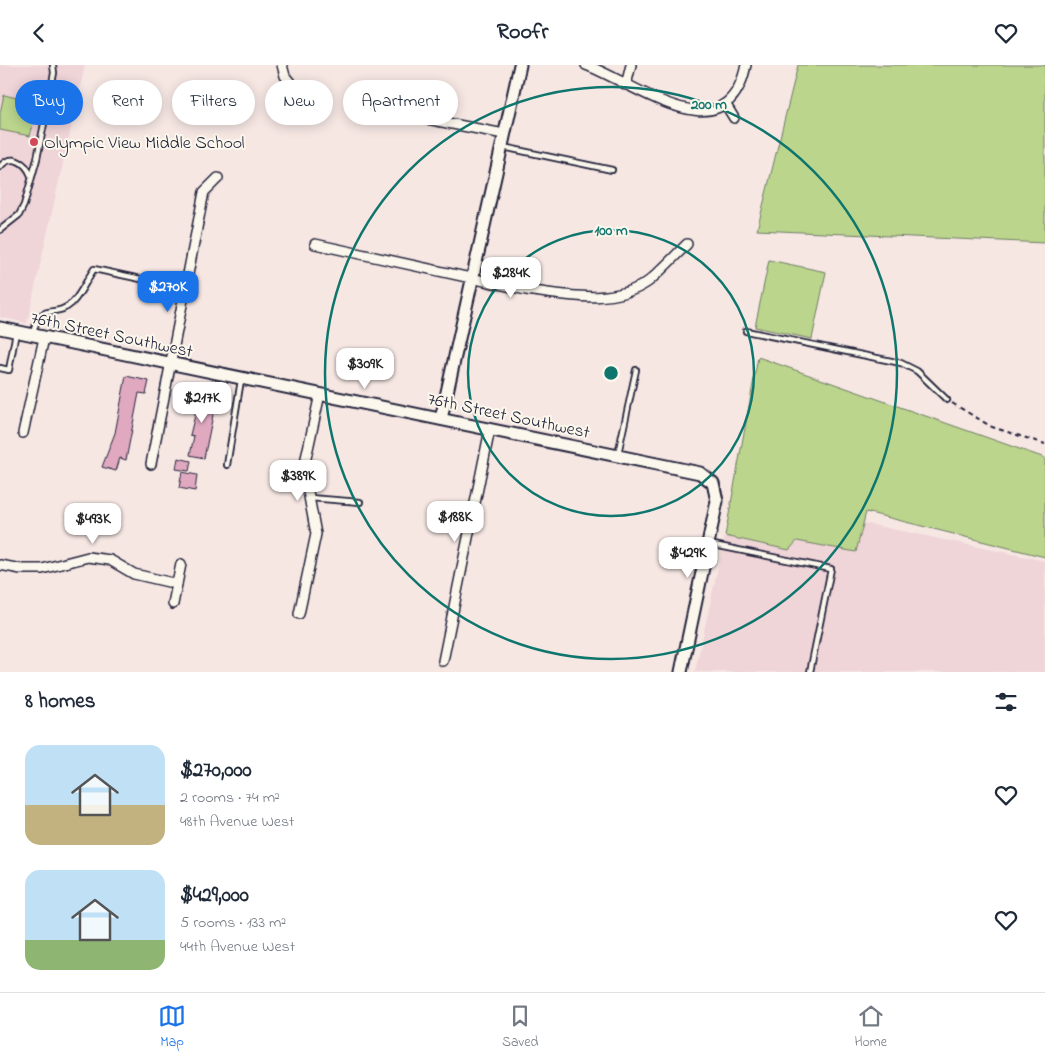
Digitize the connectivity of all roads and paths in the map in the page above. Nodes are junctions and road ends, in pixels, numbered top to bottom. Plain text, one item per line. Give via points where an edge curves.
1 (53, 65) edge
2 (282, 65) edge
3 (520, 65) edge
4 (586, 65) edge
5 (631, 65) edge
6 (746, 65) edge
7 (287, 80) edge
8 (626, 85) junction
9 (726, 105) junction
10 (734, 118) dead end
11 (458, 125) edge
12 (504, 134) junction
13 (502, 147) junction
14 (0, 167) edge
15 (612, 170) dead end
16 (31, 176) junction
17 (218, 178) dead end
18 (0, 230) edge
19 (315, 244) dead end
20 (688, 244) dead end
21 (163, 279) dead end
22 (473, 279) junction
23 (0, 329) edge
24 (746, 331) dead end
25 (16, 332) junction
26 (38, 337) junction
27 (171, 365) junction
28 (0, 368) edge
29 (636, 370) dead end
30 (241, 378) junction
31 (320, 394) junction
32 (948, 400) joint
33 (441, 419) junction
34 (490, 429) junction
35 (23, 433) dead end
36 (1045, 444) edge
37 (618, 456) junction
38 (151, 464) dead end
39 (227, 465) dead end
40 (310, 499) junction
41 (360, 502) dead end
42 (709, 544) junction
43 (181, 564) dead end
44 (0, 565) edge
45 (177, 584) junction
46 (173, 604) dead end
47 (299, 614) dead end
48 (443, 661) dead end
49 (681, 672) edge
50 (810, 672) edge

1 - 16 lane via 39,151
2 - 7 street
3 - 12 street
4 - 8 street
5 - 8 street
6 - 9 street via 738,92
8 - 9 street via 654,99 690,109 709,110
9 - 10 street
11 - 12 street
12 - 13 street
13 - 15 lane
13 - 22 street
14 - 16 lane via 6,161 18,161 27,166
16 - 18 lane via 19,215
17 - 27 street via 204,192
19 - 22 street
20 - 22 street via 648,281 629,291 606,296 558,295
21 - 26 lane via 150,281 94,269 66,308 37,318
22 - 33 street
23 - 25 street, 76th Street Southwest
24 - 32 lane via 901,363 917,371
25 - 26 street, 76th Street Southwest
25 - 28 lane via 9,370
26 - 27 street, 76th Street Southwest
26 - 35 street
27 - 30 street, 76th Street Southwest
27 - 38 street
29 - 37 lane
30 - 31 street, 76th Street Southwest
30 - 39 lane
31 - 33 street, 76th Street Southwest
31 - 40 street via 306,458
32 - 36 path via 992,427
33 - 34 street, 76th Street Southwest
34 - 37 street, 76th Street Southwest
34 - 48 street
37 - 42 street, 76th Street Southwest via 695,471 708,477 714,483 717,501
40 - 41 lane
40 - 47 street via 316,534
42 - 49 street
42 - 50 lane via 831,569
43 - 45 street
44 - 45 street via 42,569 88,557 110,560 134,575
45 - 46 street

